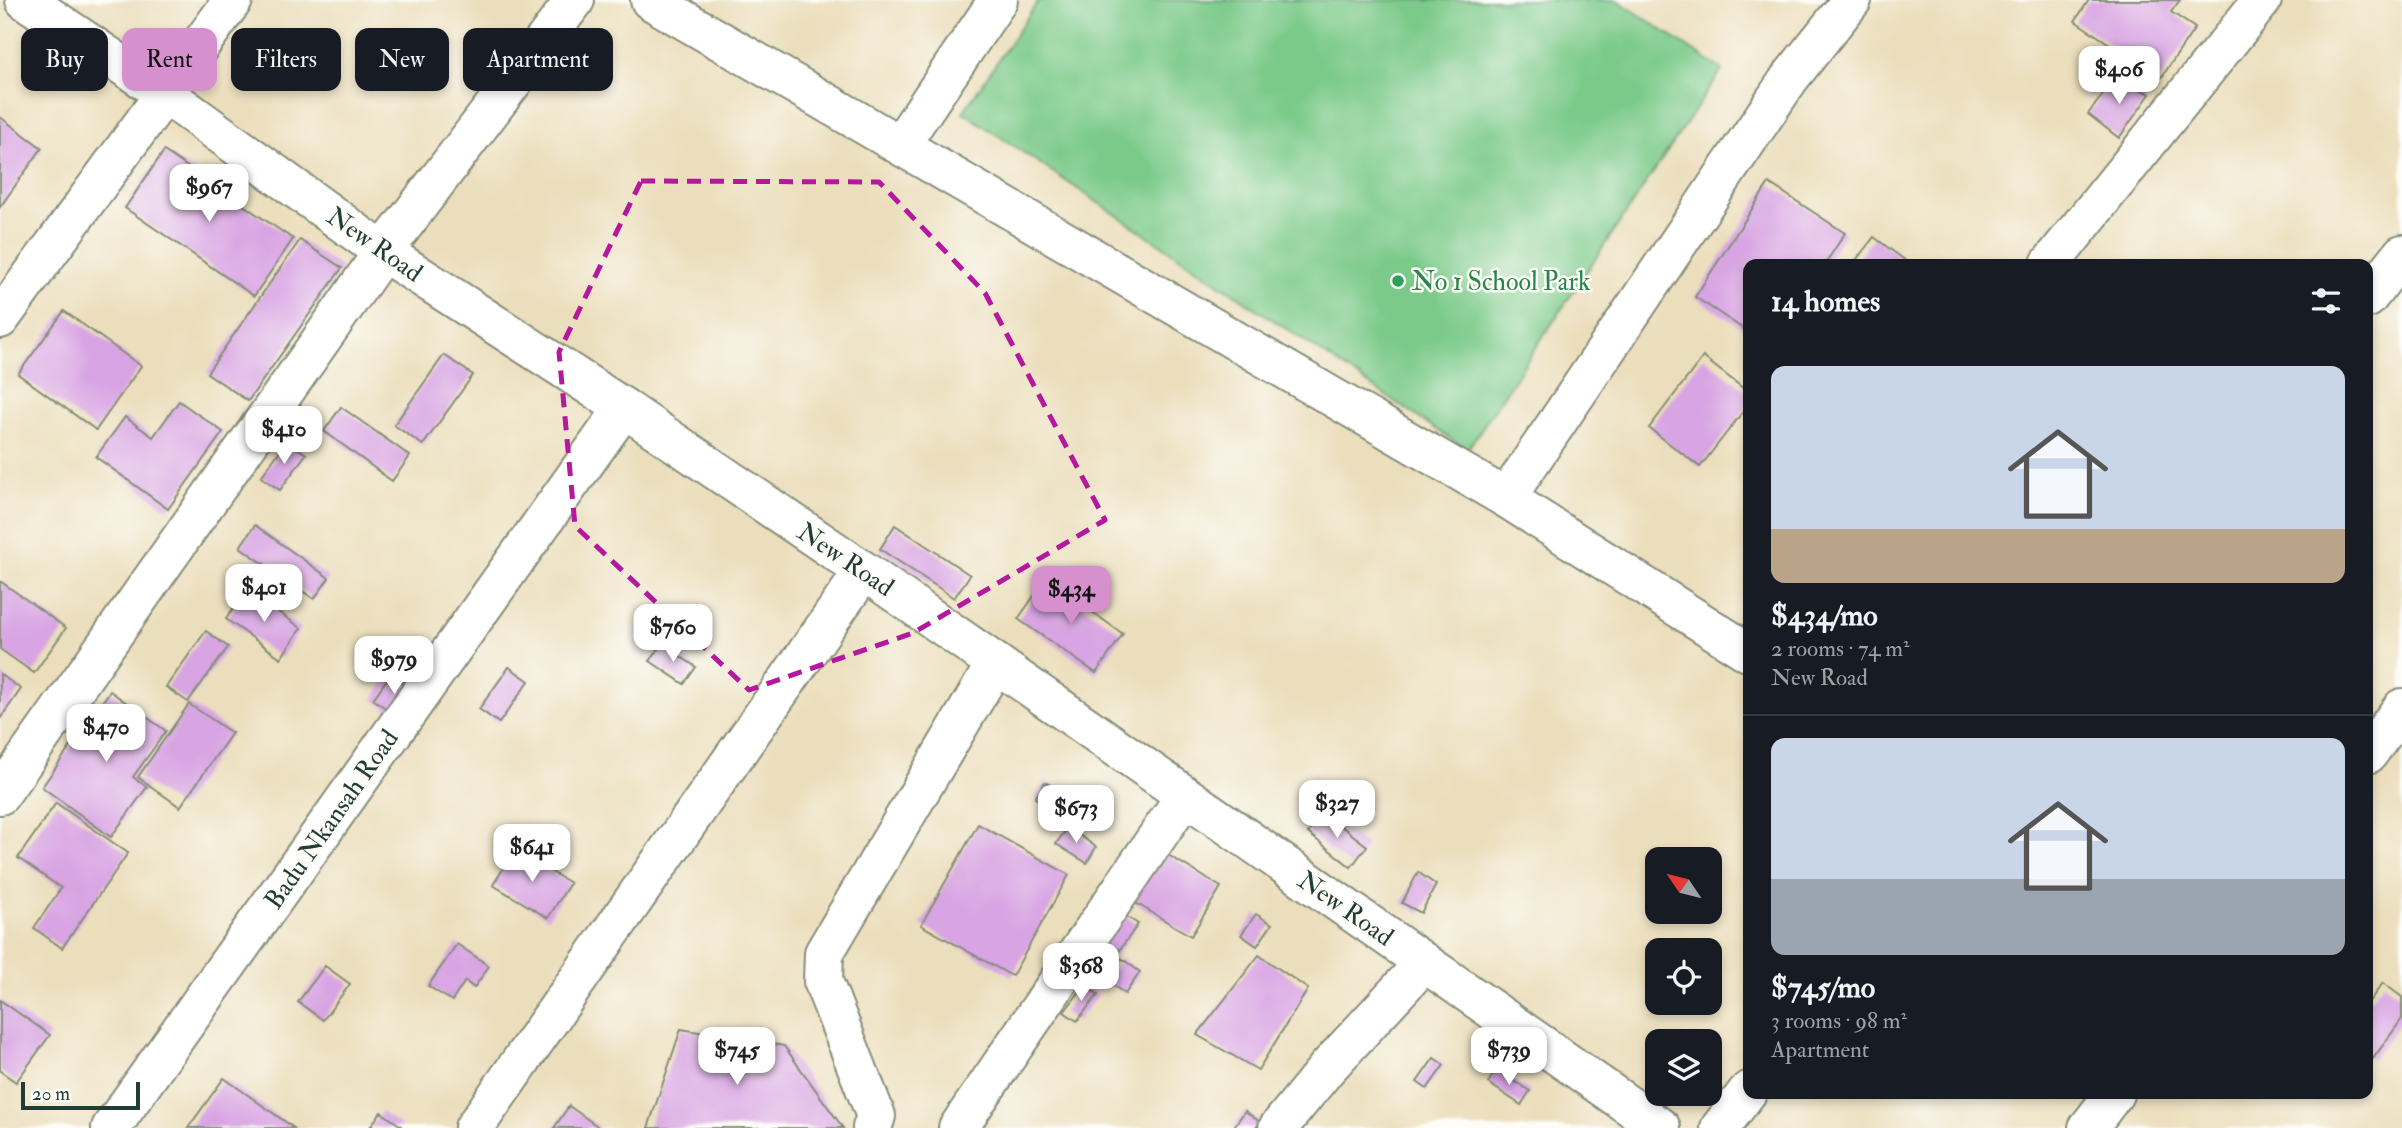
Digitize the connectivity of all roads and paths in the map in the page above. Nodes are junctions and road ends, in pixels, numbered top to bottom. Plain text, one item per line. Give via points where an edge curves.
1 (25, 0) edge
2 (233, 0) edge
3 (575, 0) edge
4 (650, 0) edge
5 (998, 0) edge
6 (1852, 0) edge
7 (2262, 0) edge
8 (165, 94) junction
9 (900, 145) junction
10 (383, 252) junction
11 (2402, 254) edge
12 (2054, 259) edge
13 (2373, 292) edge
14 (0, 319) edge
15 (624, 408) junction
16 (1506, 498) junction
17 (864, 571) junction
18 (1743, 644) edge
19 (996, 663) junction
20 (2402, 708) edge
21 (2373, 747) edge
22 (0, 795) edge
23 (1185, 796) junction
24 (1424, 963) junction
25 (1743, 1098) edge
26 (2110, 1099) edge
27 (1645, 1124) edge
28 (111, 1128) edge
29 (474, 1128) edge
30 (872, 1128) edge
31 (958, 1128) edge
32 (1278, 1128) edge
33 (1720, 1128) edge
34 (2088, 1128) edge

1 - 8 street, New Road
2 - 8 street
3 - 10 street
4 - 9 street
5 - 9 street
6 - 16 street via 1789,79
7 - 12 street
8 - 10 street, New Road
8 - 14 street
9 - 16 street
10 - 15 street, New Road
10 - 22 street
11 - 13 street
15 - 17 street, New Road
15 - 28 street, Badu Nkansah Road
16 - 18 street
17 - 19 street, New Road
17 - 29 street
19 - 23 street, New Road
19 - 30 street via 824,953 823,981 876,1116
20 - 21 street
23 - 24 street, New Road
23 - 31 street
24 - 27 street, New Road
24 - 32 street
25 - 33 street
26 - 34 street

